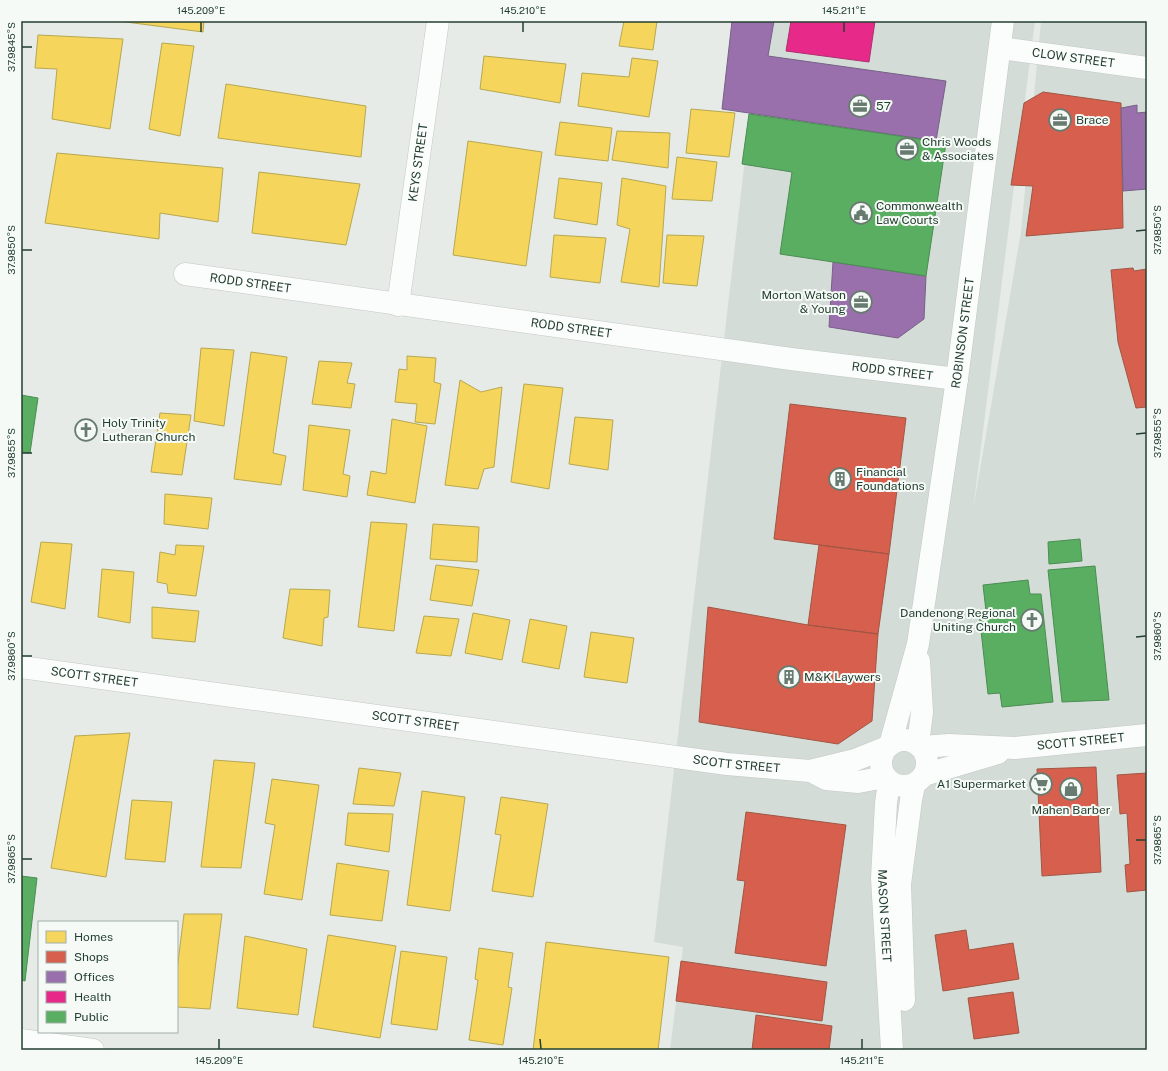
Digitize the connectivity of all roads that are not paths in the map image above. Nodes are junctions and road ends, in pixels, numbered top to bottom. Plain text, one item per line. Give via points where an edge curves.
1 (438, 21) edge
2 (1004, 21) edge
3 (1000, 48) junction
4 (1147, 68) edge
5 (185, 274) dead end
6 (398, 305) junction
7 (957, 380) junction
8 (918, 644) junction
9 (21, 667) edge
10 (1147, 735) edge
11 (888, 746) junction
12 (920, 746) junction
13 (1015, 748) junction
14 (810, 771) junction
15 (887, 780) junction
16 (919, 780) junction
17 (21, 1040) edge
18 (93, 1050) edge
19 (892, 1050) edge
20 (905, 1050) edge

1 - 6 street, KEYS STREET
2 - 3 street, ROBINSON STREET
3 - 4 street, CLOW STREET
3 - 7 street, ROBINSON STREET
5 - 6 street, RODD STREET
6 - 7 street, RODD STREET
7 - 8 street, ROBINSON STREET
8 - 11 street, ROBINSON STREET
8 - 12 street, ROBINSON STREET via 922,712
9 - 14 street, SCOTT STREET via 727,764
10 - 13 street, SCOTT STREET
11 - 12 street via 901,740
11 - 14 street, SCOTT STREET via 855,760
11 - 15 street via 880,760 882,772
12 - 13 street, SCOTT STREET
12 - 16 street via 927,758 927,769
13 - 16 street, SCOTT STREET
14 - 15 street, SCOTT STREET via 826,779 858,782
15 - 16 street via 901,787
15 - 19 street, MASON STREET via 882,878
16 - 20 street, MASON STREET via 911,800 900,884
17 - 18 street

